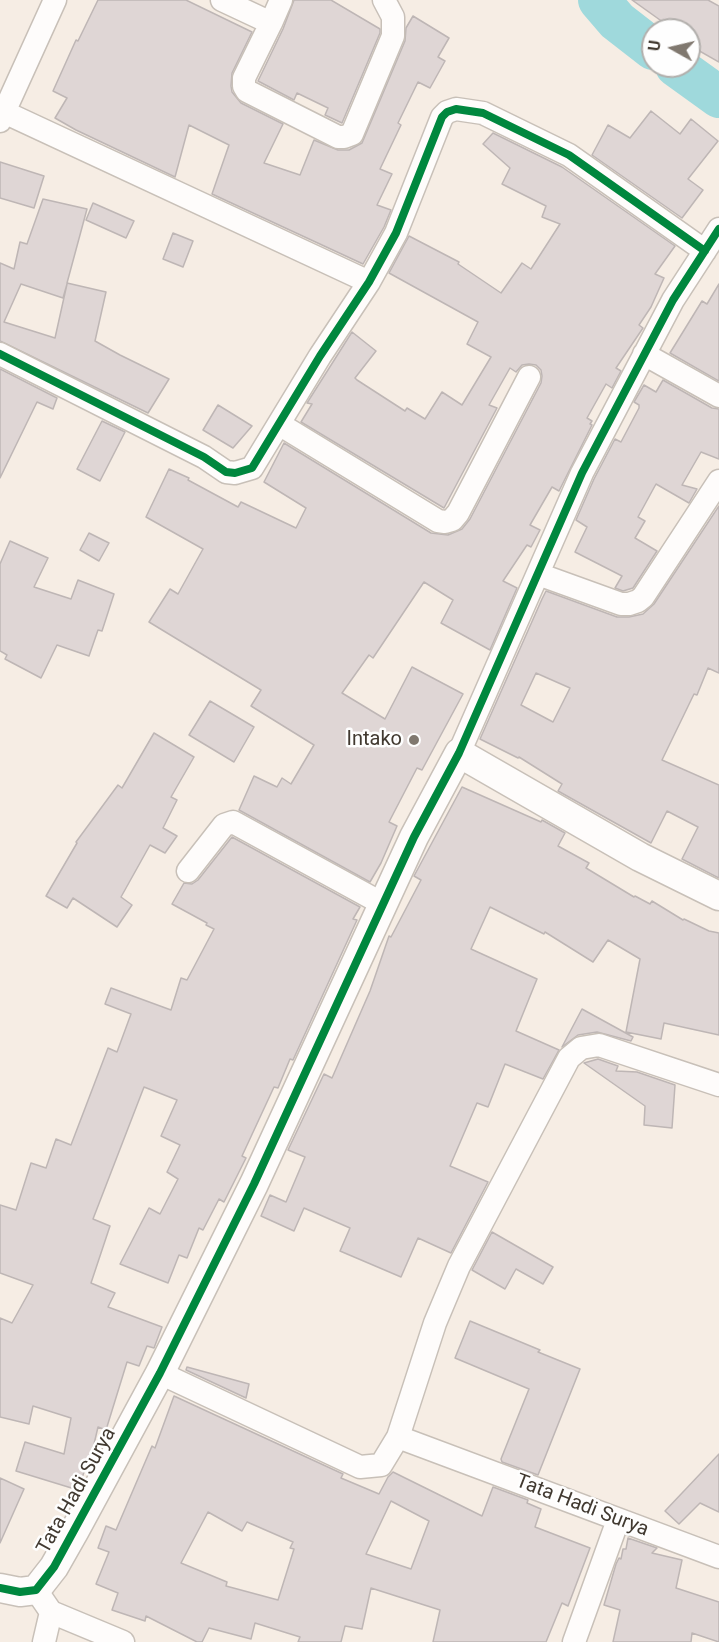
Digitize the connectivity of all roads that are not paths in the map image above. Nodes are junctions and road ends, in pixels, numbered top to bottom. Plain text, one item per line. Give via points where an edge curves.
1 (55, 0) edge
2 (222, 0) edge
3 (281, 0) edge
4 (384, 0) edge
5 (271, 23) junction
6 (2, 117) edge
7 (719, 229) edge
8 (705, 251) junction
9 (369, 282) junction
10 (0, 354) edge
11 (644, 354) junction
12 (529, 377) dead end
13 (719, 396) edge
14 (279, 424) junction
15 (719, 481) edge
16 (538, 574) junction
17 (459, 753) junction
18 (188, 872) dead end
19 (719, 896) edge
20 (383, 904) junction
21 (719, 1085) edge
22 (160, 1373) junction
23 (398, 1437) junction
24 (618, 1520) junction
25 (719, 1557) edge
26 (0, 1588) edge
27 (43, 1601) junction
28 (44, 1642) edge
29 (123, 1642) edge
30 (574, 1642) edge

1 - 6 street
2 - 5 street
3 - 5 street
4 - 5 street via 393,17 393,36 352,134 346,137 338,137 244,89 244,78
6 - 9 street
7 - 8 street
8 - 9 street via 569,155 483,113 460,108 442,117 396,233
8 - 11 street
9 - 14 street
10 - 14 street via 204,457 226,472 252,468
11 - 13 street
11 - 16 street via 582,473
12 - 14 street via 458,513 445,522
15 - 16 street via 638,601 621,604
16 - 17 street
17 - 19 street via 640,857
17 - 20 street, Tata Hadi Surya
18 - 20 street via 224,825 233,822
20 - 22 street, Tata Hadi Surya via 254,1184
21 - 23 street via 598,1045 581,1048 569,1058 459,1266 435,1323
22 - 23 street via 360,1467 381,1465
22 - 27 street, Tata Hadi Surya via 54,1567
23 - 24 street, Tata Hadi Surya
24 - 25 street, Tata Hadi Surya
24 - 30 street
26 - 27 street
27 - 28 street
27 - 29 street

